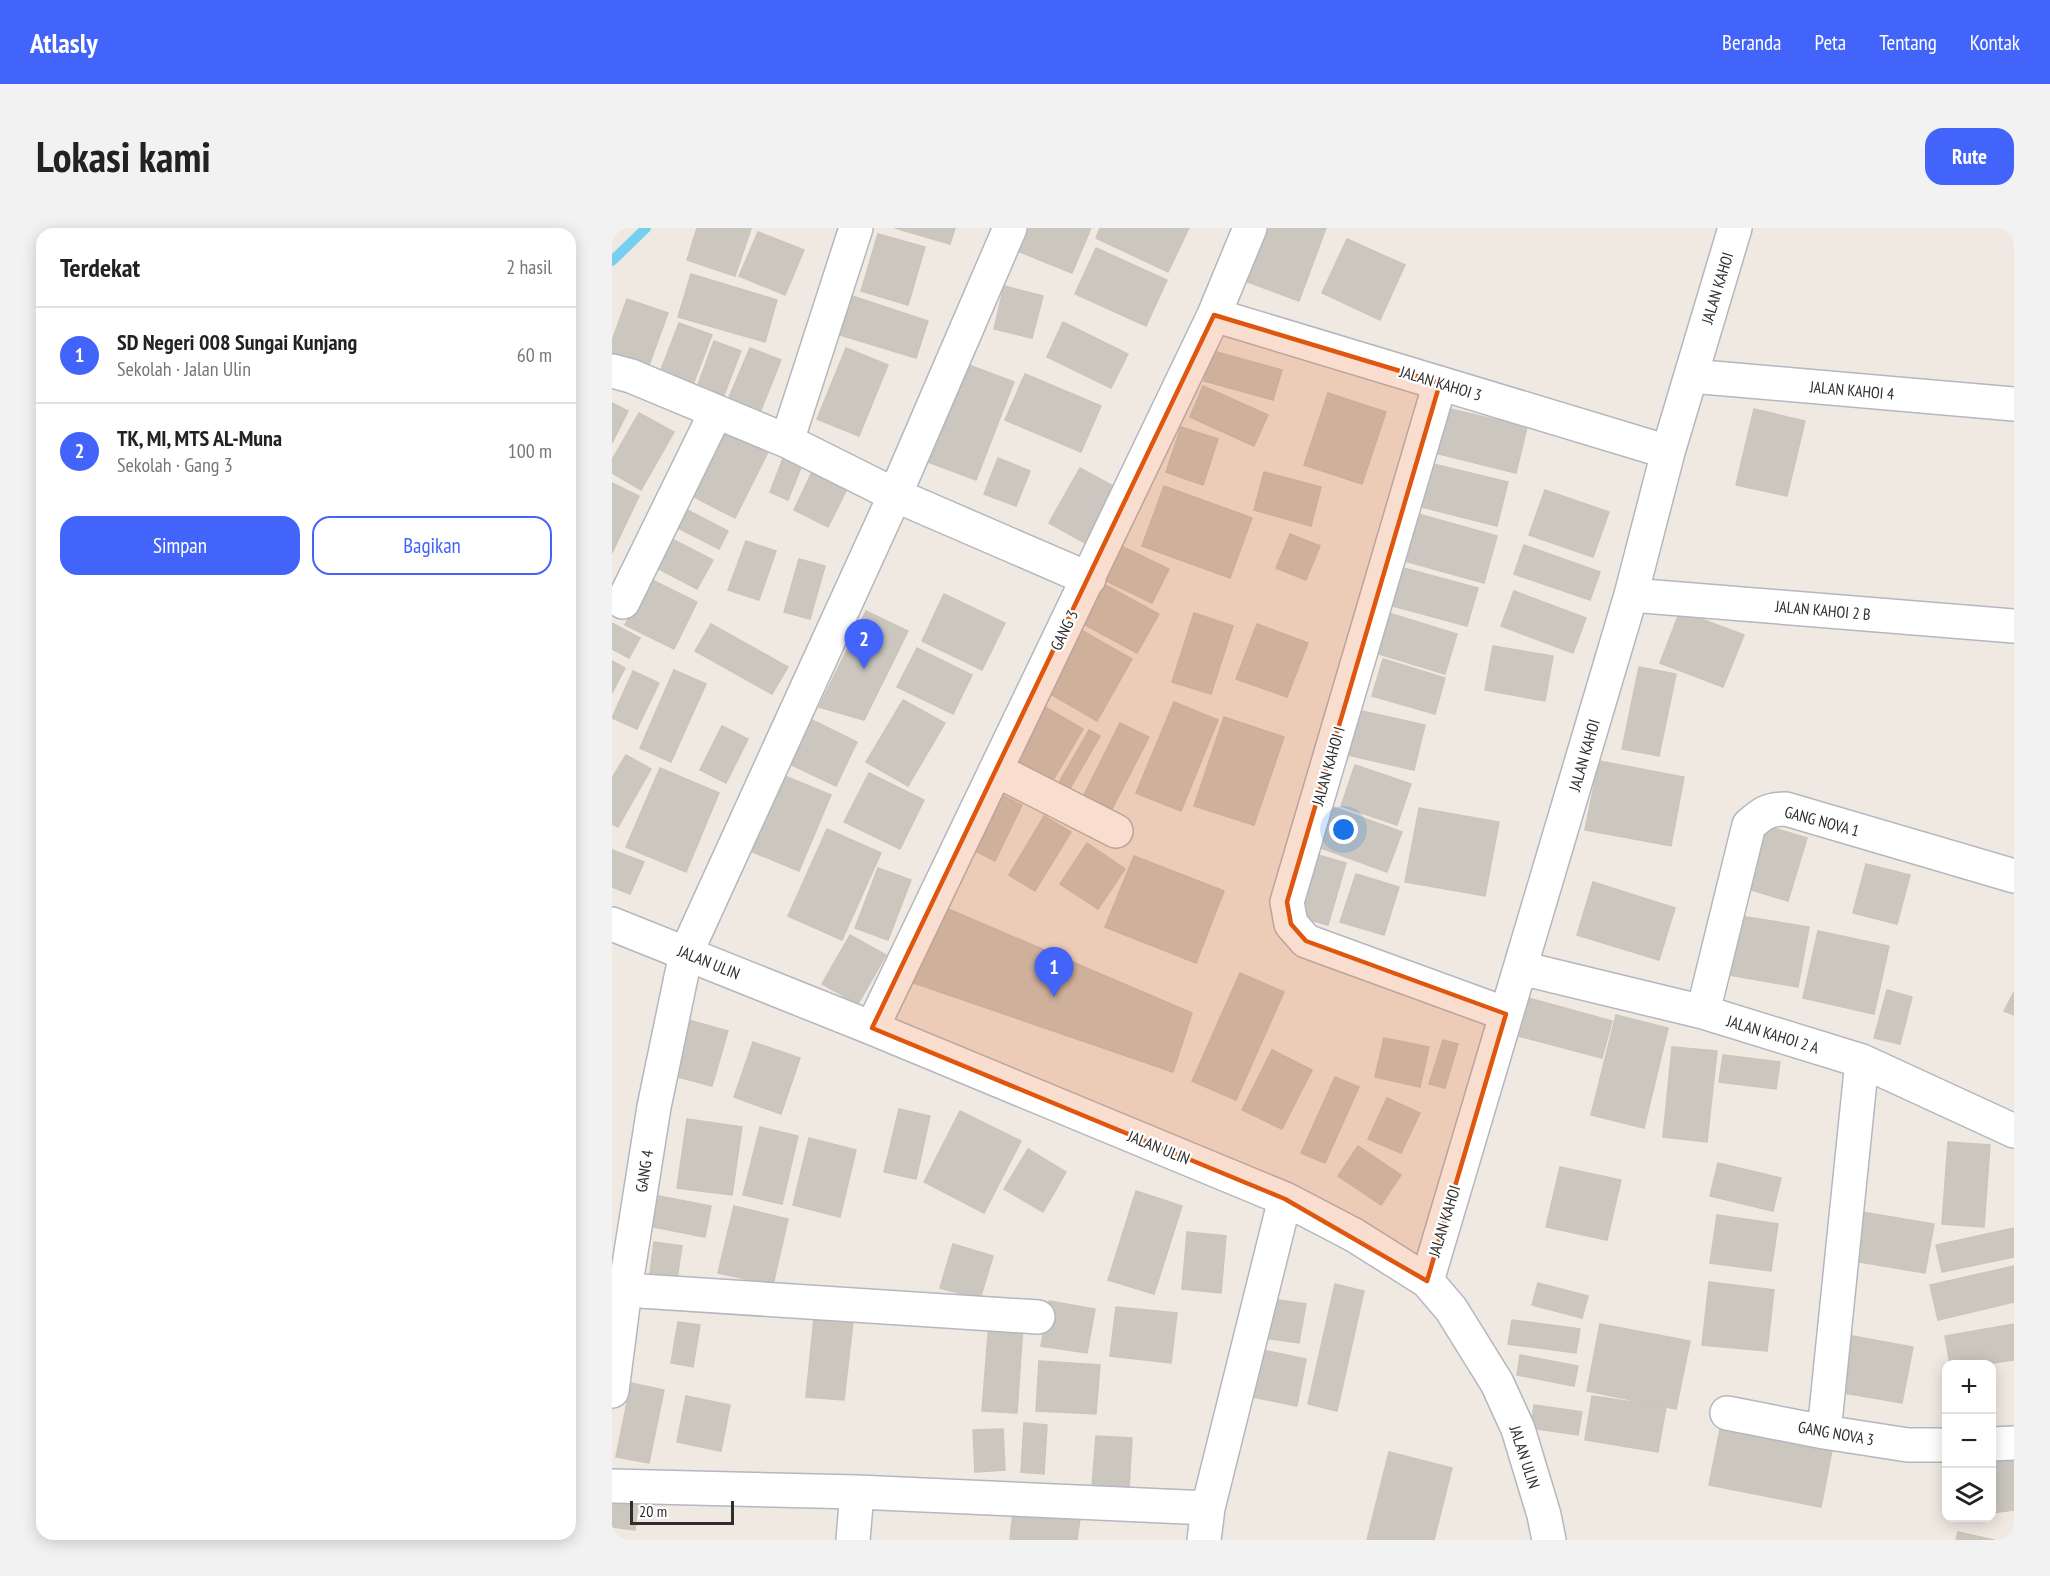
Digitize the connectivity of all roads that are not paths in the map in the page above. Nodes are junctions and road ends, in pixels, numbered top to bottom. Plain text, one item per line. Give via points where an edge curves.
1 (856, 228) edge
2 (1010, 228) edge
3 (1250, 228) edge
4 (1735, 228) edge
5 (1214, 315) junction
6 (612, 371) edge
7 (1691, 376) junction
8 (1440, 383) junction
9 (2014, 404) edge
10 (716, 412) junction
11 (787, 441) junction
12 (1668, 452) junction
13 (895, 495) junction
14 (1089, 579) junction
15 (1631, 595) junction
16 (623, 602) dead end
17 (2014, 626) edge
18 (996, 770) junction
19 (1116, 831) dead end
20 (2014, 876) edge
21 (612, 924) edge
22 (686, 953) junction
23 (1521, 968) junction
24 (1703, 1012) junction
25 (1506, 1014) junction
26 (872, 1028) junction
27 (1862, 1061) junction
28 (2014, 1131) edge
29 (1285, 1199) junction
30 (1426, 1281) junction
31 (625, 1290) junction
32 (1038, 1317) dead end
33 (612, 1390) edge
34 (1727, 1413) dead end
35 (1824, 1432) junction
36 (2014, 1443) edge
37 (1996, 1444) edge
38 (1942, 1445) edge
39 (612, 1486) edge
40 (857, 1492) junction
41 (1208, 1508) junction
42 (853, 1540) edge
43 (1204, 1540) edge
44 (1549, 1540) edge

1 - 11 street
2 - 13 street, GANG 4
3 - 5 street, GANG 3
4 - 7 street, JALAN KAHOI
5 - 8 street, JALAN KAHOI 3
5 - 14 street, GANG 3
6 - 10 street
7 - 9 street, JALAN KAHOI 4
7 - 12 street, JALAN KAHOI
8 - 12 street, JALAN KAHOI 3
8 - 25 street, JALAN KAHOI I via 1287,902 1291,924 1306,941
10 - 11 street
10 - 16 street
11 - 13 street
12 - 15 street, JALAN KAHOI
13 - 14 street
13 - 22 street, GANG 4
14 - 18 street, GANG 3
15 - 17 street, JALAN KAHOI 2 B
15 - 23 street, JALAN KAHOI
18 - 19 street
18 - 26 street, GANG 3
20 - 24 street, GANG NOVA 1 via 1786,809 1772,809 1749,825
21 - 22 street, JALAN ULIN
22 - 26 street, JALAN ULIN
22 - 31 street, GANG 4 via 654,1107
23 - 24 street, JALAN KAHOI 2 A
23 - 25 street, JALAN KAHOI
24 - 27 street, JALAN KAHOI 2 A
25 - 30 street, JALAN KAHOI
26 - 29 street, JALAN ULIN
27 - 28 street, JALAN KAHOI 2 A
27 - 35 street
29 - 30 street, JALAN ULIN via 1354,1235
29 - 41 street
30 - 44 street, JALAN ULIN via 1451,1309 1497,1383 1518,1429
31 - 32 street
31 - 33 street, GANG 4
34 - 35 street, GANG NOVA 3
35 - 38 street, GANG NOVA 3 via 1908,1445
36 - 37 street
39 - 40 street
40 - 41 street
40 - 42 street
41 - 43 street

